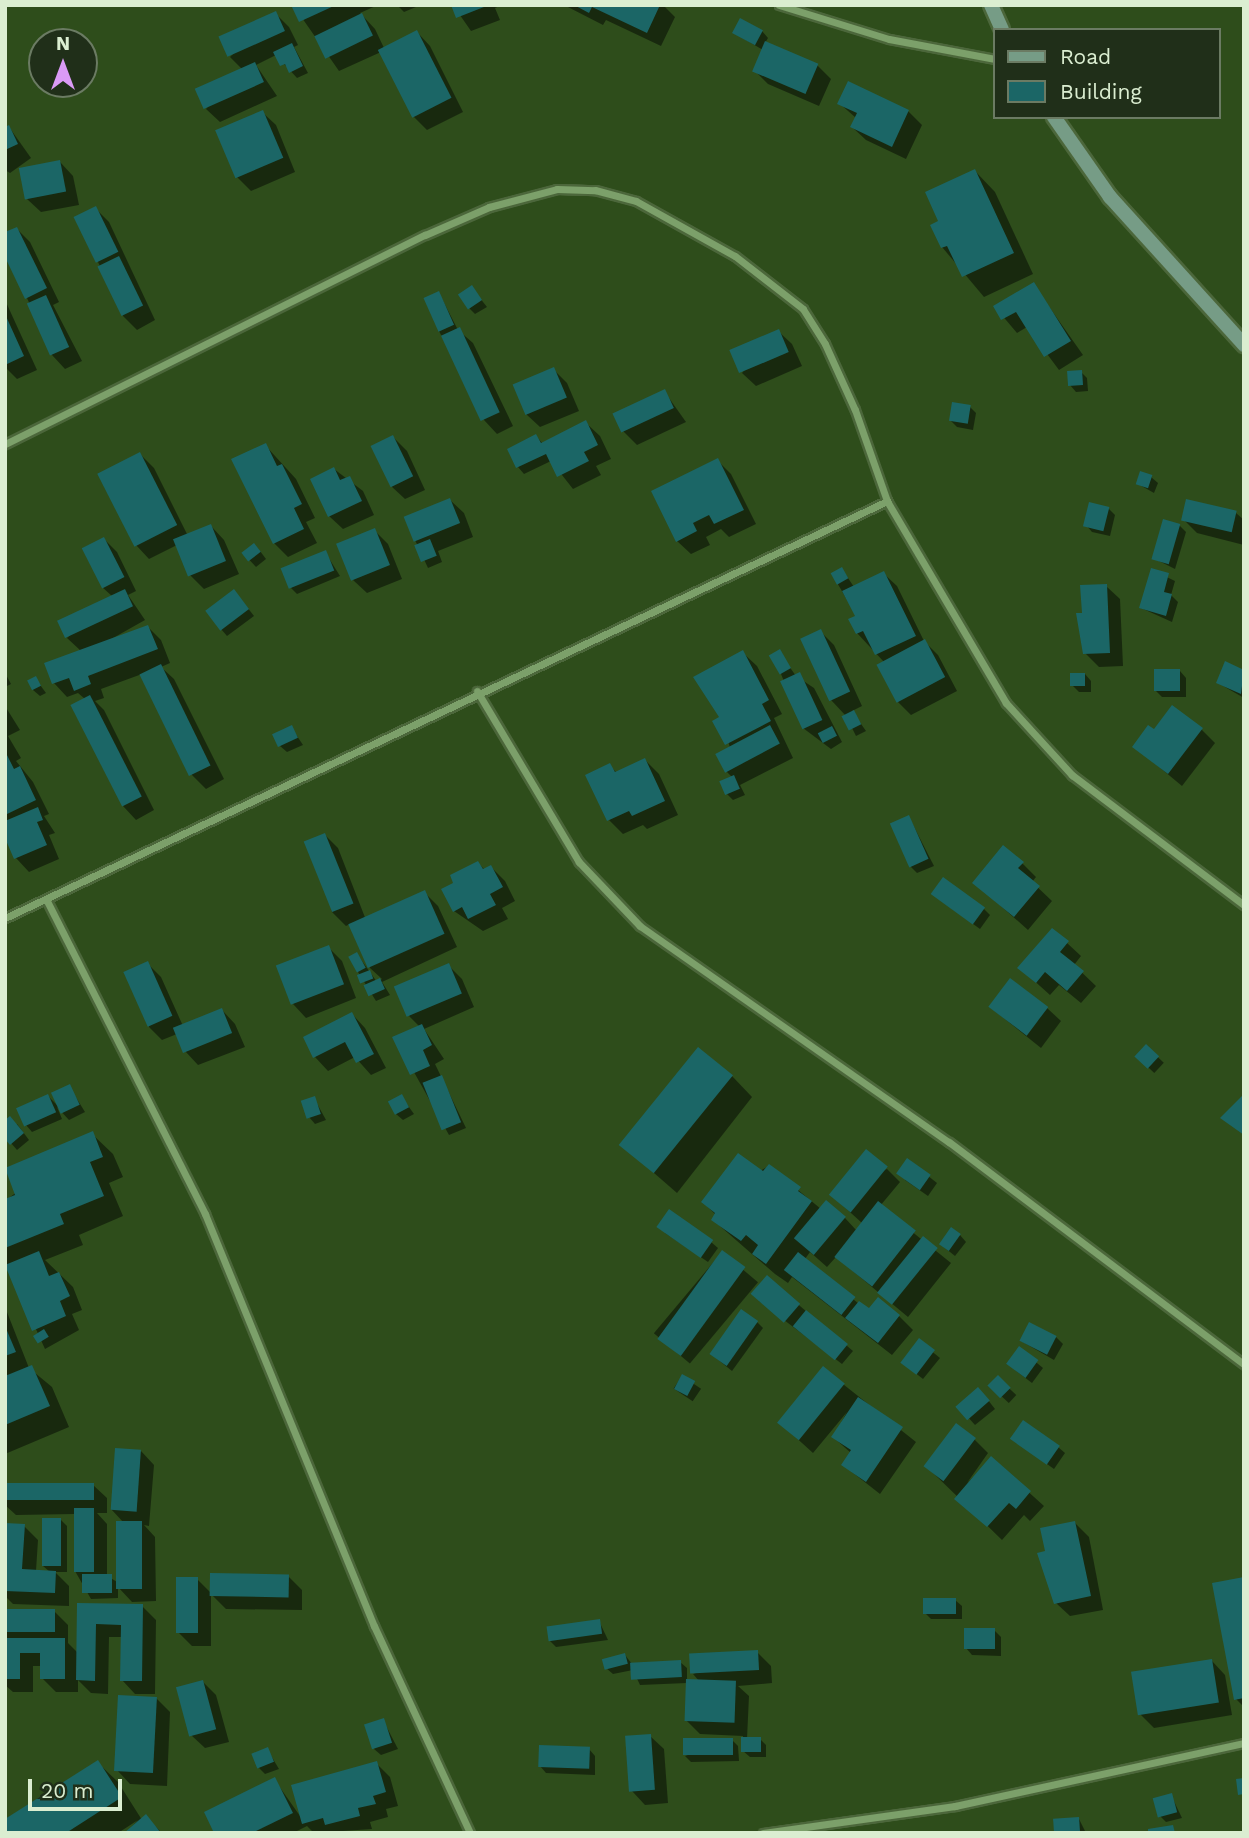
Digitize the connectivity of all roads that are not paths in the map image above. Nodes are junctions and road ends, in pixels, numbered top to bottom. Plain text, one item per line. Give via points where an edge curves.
1 (779, 5) edge
2 (991, 5) edge
3 (1001, 28) edge
4 (993, 60) edge
5 (1055, 119) edge
6 (1244, 345) edge
7 (5, 444) edge
8 (887, 501) junction
9 (477, 691) junction
10 (46, 899) junction
11 (1244, 905) edge
12 (5, 918) edge
13 (1244, 1364) edge
14 (1244, 1743) edge
15 (470, 1833) edge
16 (763, 1833) edge

1 - 4 street via 889,39
2 - 3 street
5 - 6 street via 1110,197
7 - 8 street via 425,234 525,197 558,189 595,190 636,201 681,225 735,256 803,309 825,344 855,410
8 - 9 street
8 - 11 street via 1006,703 1036,739 1072,775
9 - 10 street
9 - 13 street via 579,862 640,926 949,1142
10 - 12 street
10 - 15 street via 205,1214 374,1626
14 - 16 street via 969,1803

